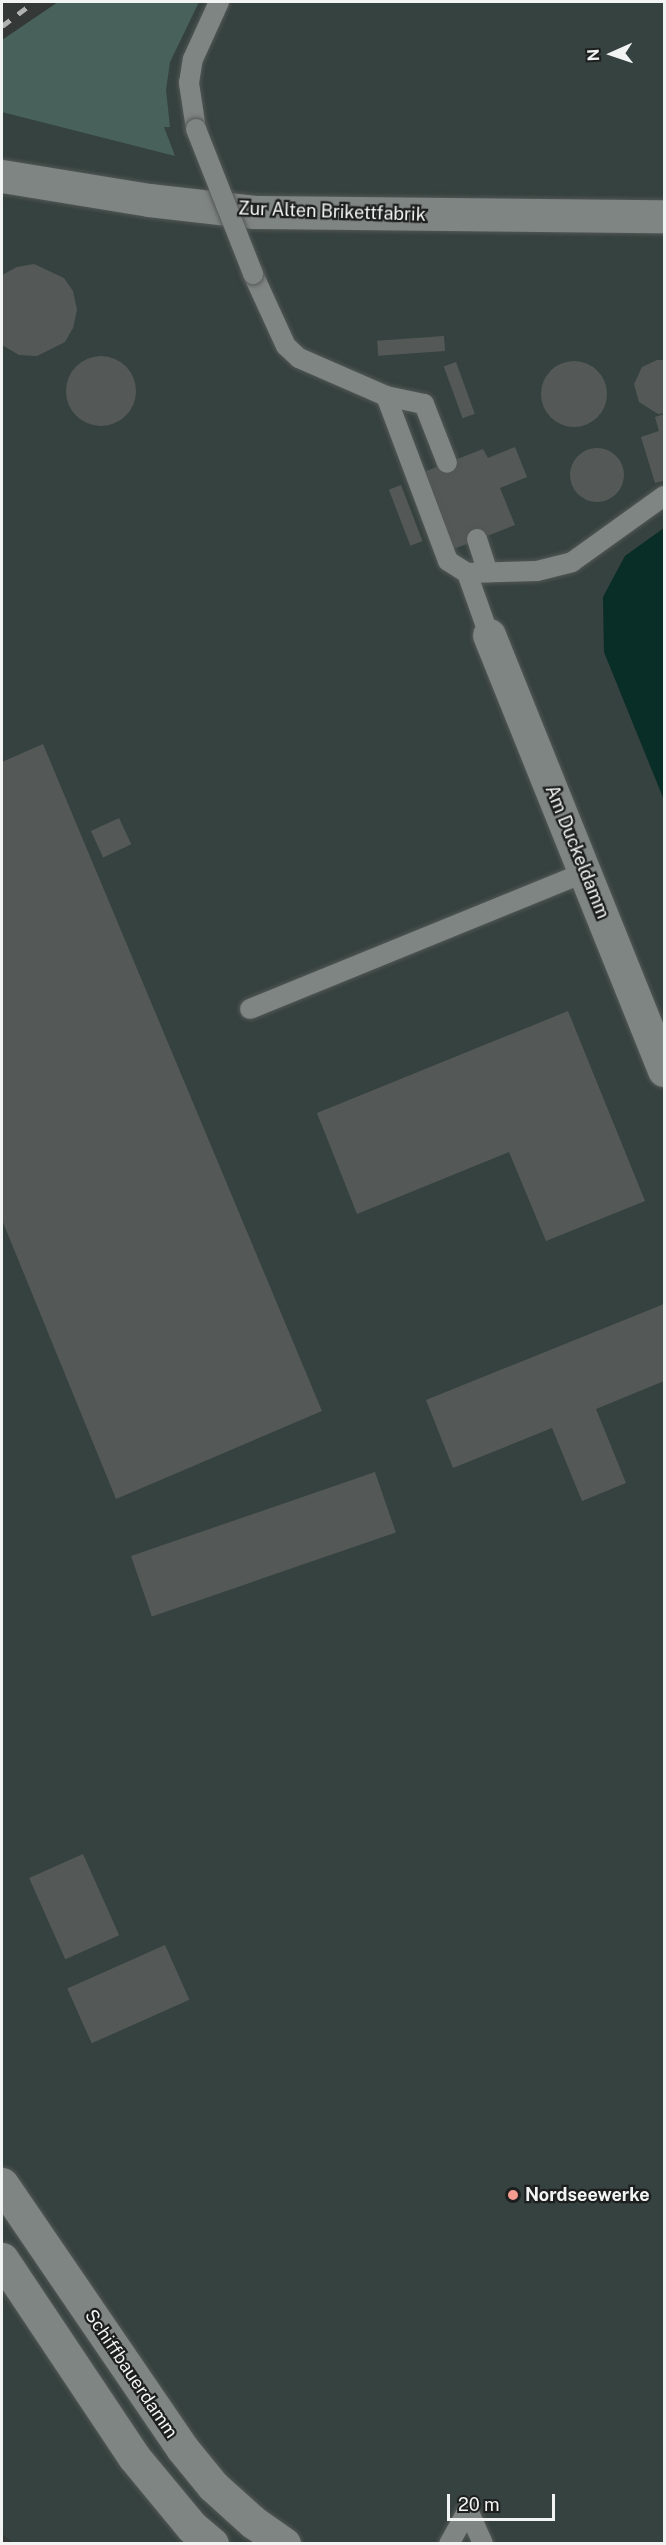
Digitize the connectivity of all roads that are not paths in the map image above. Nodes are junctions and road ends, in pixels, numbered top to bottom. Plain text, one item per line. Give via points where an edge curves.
1 (219, 2) edge
2 (2, 176) edge
3 (664, 216) edge
4 (386, 396) junction
5 (447, 463) dead end
6 (664, 495) edge
7 (477, 539) dead end
8 (488, 572) junction
9 (467, 573) junction
10 (489, 635) joint
11 (585, 872) junction
12 (250, 1010) dead end
13 (664, 1070) edge
14 (2, 2184) edge
15 (2, 2259) edge
16 (212, 2544) edge
17 (284, 2544) edge
18 (448, 2544) edge
19 (483, 2544) edge

1 - 4 lane, bridge via 193,59 189,83 196,129 253,274 286,346 299,358
2 - 3 street, Zur Alten Brikettfabrik via 254,212
4 - 5 lane via 424,404
4 - 9 lane via 448,561
6 - 8 lane via 572,562 537,571
7 - 8 lane
8 - 9 lane
9 - 10 lane
10 - 11 street, Am Duckeldamm
11 - 12 lane
11 - 13 street, Am Duckeldamm
14 - 17 street, Schiffbauerdamm via 182,2448 213,2486
15 - 16 street via 134,2457 192,2527
18 - 19 lane via 468,2510

